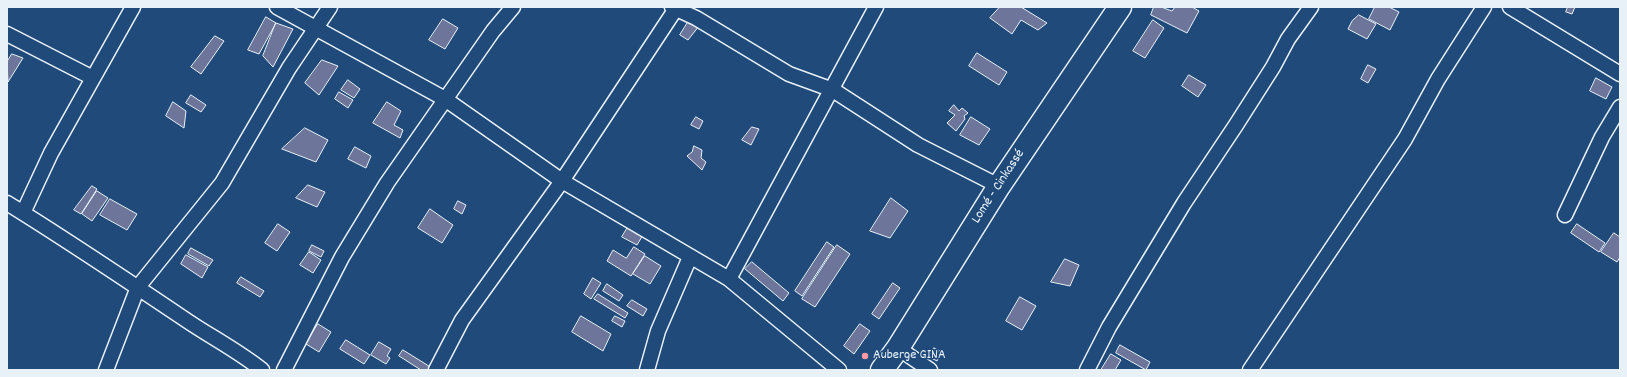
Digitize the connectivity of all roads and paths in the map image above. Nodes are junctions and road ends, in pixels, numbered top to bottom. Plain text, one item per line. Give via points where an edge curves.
1 (133, 7) edge
2 (277, 7) edge
3 (330, 7) edge
4 (513, 7) edge
5 (876, 7) edge
6 (1120, 7) edge
7 (1310, 7) edge
8 (1484, 7) edge
9 (1510, 7) edge
10 (675, 8) edge
11 (316, 27) junction
12 (7, 34) edge
13 (1620, 74) edge
14 (93, 78) junction
15 (833, 90) junction
16 (445, 99) junction
17 (1620, 108) edge
18 (562, 181) junction
19 (999, 186) junction
20 (7, 203) edge
21 (23, 212) junction
22 (1565, 215) dead end
23 (690, 257) junction
24 (729, 279) junction
25 (138, 287) junction
26 (898, 348) junction
27 (106, 370) edge
28 (262, 370) edge
29 (284, 370) edge
30 (436, 370) edge
31 (647, 370) edge
32 (839, 370) edge
33 (882, 370) edge
34 (930, 370) edge
35 (1087, 370) edge
36 (1250, 370) edge

1 - 14 street
2 - 11 street
3 - 11 street
4 - 16 street via 493,30
5 - 15 street
6 - 19 highway, Lomé - Cinkassé
7 - 35 street via 1184,203
8 - 36 street via 1438,79 1401,145
9 - 13 street
10 - 15 street via 789,74
10 - 18 street
11 - 16 street
11 - 25 street via 222,183
12 - 14 street
14 - 21 street via 51,153
15 - 19 street via 918,144
15 - 24 street
16 - 18 street
16 - 29 street via 387,183 342,257
17 - 22 street via 1602,137
18 - 23 street
18 - 30 street via 462,320
19 - 26 highway, Lomé - Cinkassé
20 - 21 street
21 - 25 street
23 - 24 street
23 - 31 street via 658,331
24 - 32 street
25 - 27 street
25 - 28 street via 184,319 238,351
26 - 33 highway, Lomé - Cinkassé
26 - 34 street

